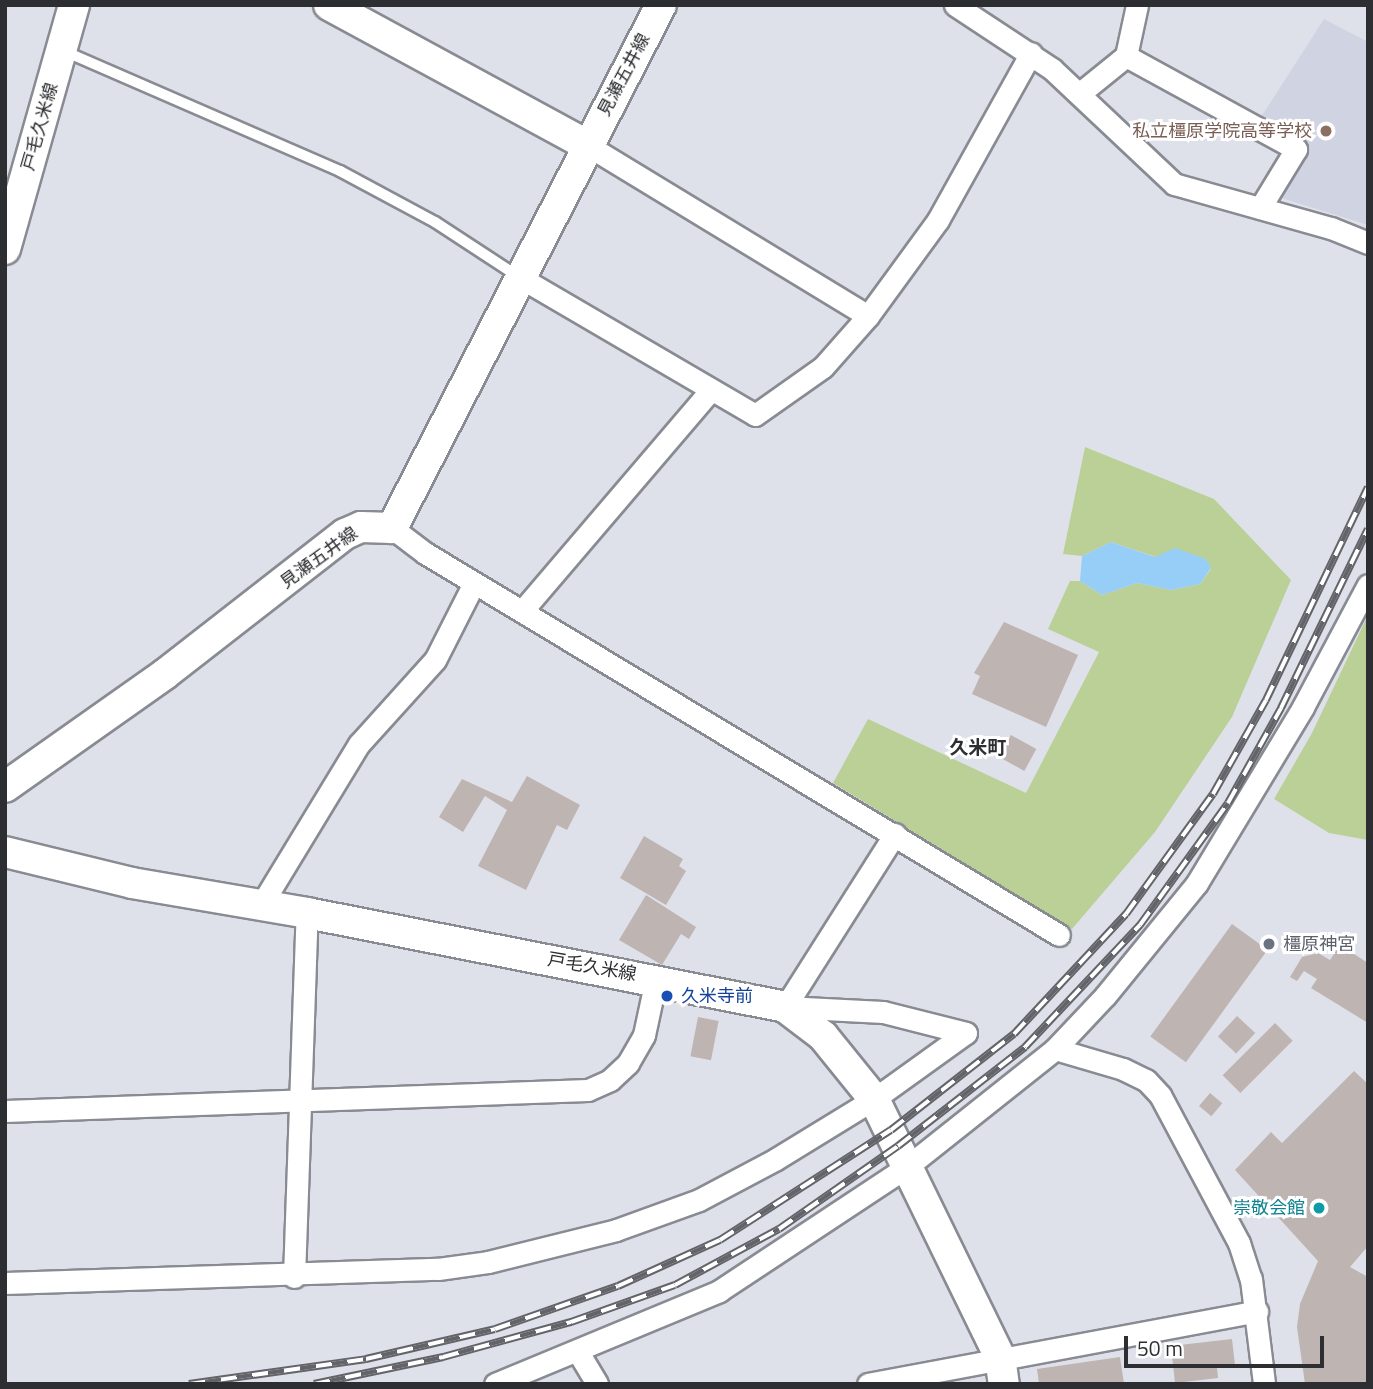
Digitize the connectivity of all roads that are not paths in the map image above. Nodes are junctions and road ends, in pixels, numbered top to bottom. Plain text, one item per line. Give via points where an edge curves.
1 (74, 5) edge
2 (329, 5) edge
3 (661, 5) edge
4 (954, 5) edge
5 (1137, 5) edge
6 (62, 50) junction
7 (1031, 53) junction
8 (1126, 55) junction
9 (1079, 94) junction
10 (587, 145) junction
11 (1260, 208) junction
12 (1368, 243) edge
13 (5, 249) edge
14 (521, 278) junction
15 (868, 316) junction
16 (712, 390) junction
17 (392, 528) junction
18 (474, 583) junction
19 (1368, 585) edge
20 (522, 611) junction
21 (5, 787) edge
22 (895, 834) junction
23 (5, 852) edge
24 (261, 905) junction
25 (307, 913) junction
26 (1059, 935) dead end
27 (656, 979) junction
28 (785, 1007) junction
29 (1055, 1049) junction
30 (874, 1099) junction
31 (302, 1102) junction
32 (5, 1111) edge
33 (908, 1166) junction
34 (294, 1277) junction
35 (5, 1283) edge
36 (1257, 1311) junction
37 (578, 1352) junction
38 (1002, 1371) edge
39 (495, 1384) edge
40 (597, 1384) edge
41 (868, 1384) edge
42 (1264, 1384) edge

1 - 6 main road, 戸毛久米線
2 - 10 main road
3 - 10 main road, 見瀬五井線
4 - 7 street
5 - 8 street
6 - 13 main road, 戸毛久米線
6 - 14 lane via 340,171 435,222
7 - 9 street
7 - 15 street via 937,220
8 - 9 street
8 - 11 street via 1296,149
9 - 11 street via 1174,184
10 - 14 main road, 見瀬五井線
10 - 15 street
11 - 12 street
14 - 16 street
14 - 17 main road, 見瀬五井線
15 - 16 street via 823,367 755,415
16 - 20 street
17 - 18 street
17 - 21 main road, 見瀬五井線 via 361,527 345,534 176,666
18 - 20 street
18 - 24 street via 435,660 359,744
19 - 29 street via 1212,861 1149,944
20 - 22 street
22 - 26 street
22 - 28 street
23 - 24 main road, 戸毛久米線 via 132,883
24 - 25 main road, 戸毛久米線
25 - 27 main road, 戸毛久米線
25 - 31 street
27 - 28 main road, 戸毛久米線
27 - 31 street via 644,1035 628,1063 610,1080 588,1090
28 - 30 main road, 戸毛久米線 via 823,1036
28 - 30 street via 883,1012 966,1033
29 - 33 street
29 - 36 street via 1124,1069 1146,1080 1160,1095 1239,1243
30 - 33 main road, 戸毛久米線
30 - 34 street via 723,1188 616,1230 488,1262
31 - 32 street
31 - 34 street
33 - 37 street via 719,1291
33 - 38 main road, 戸毛久米線
34 - 35 street
36 - 38 street
36 - 42 street
37 - 39 street
37 - 40 street
38 - 41 street

